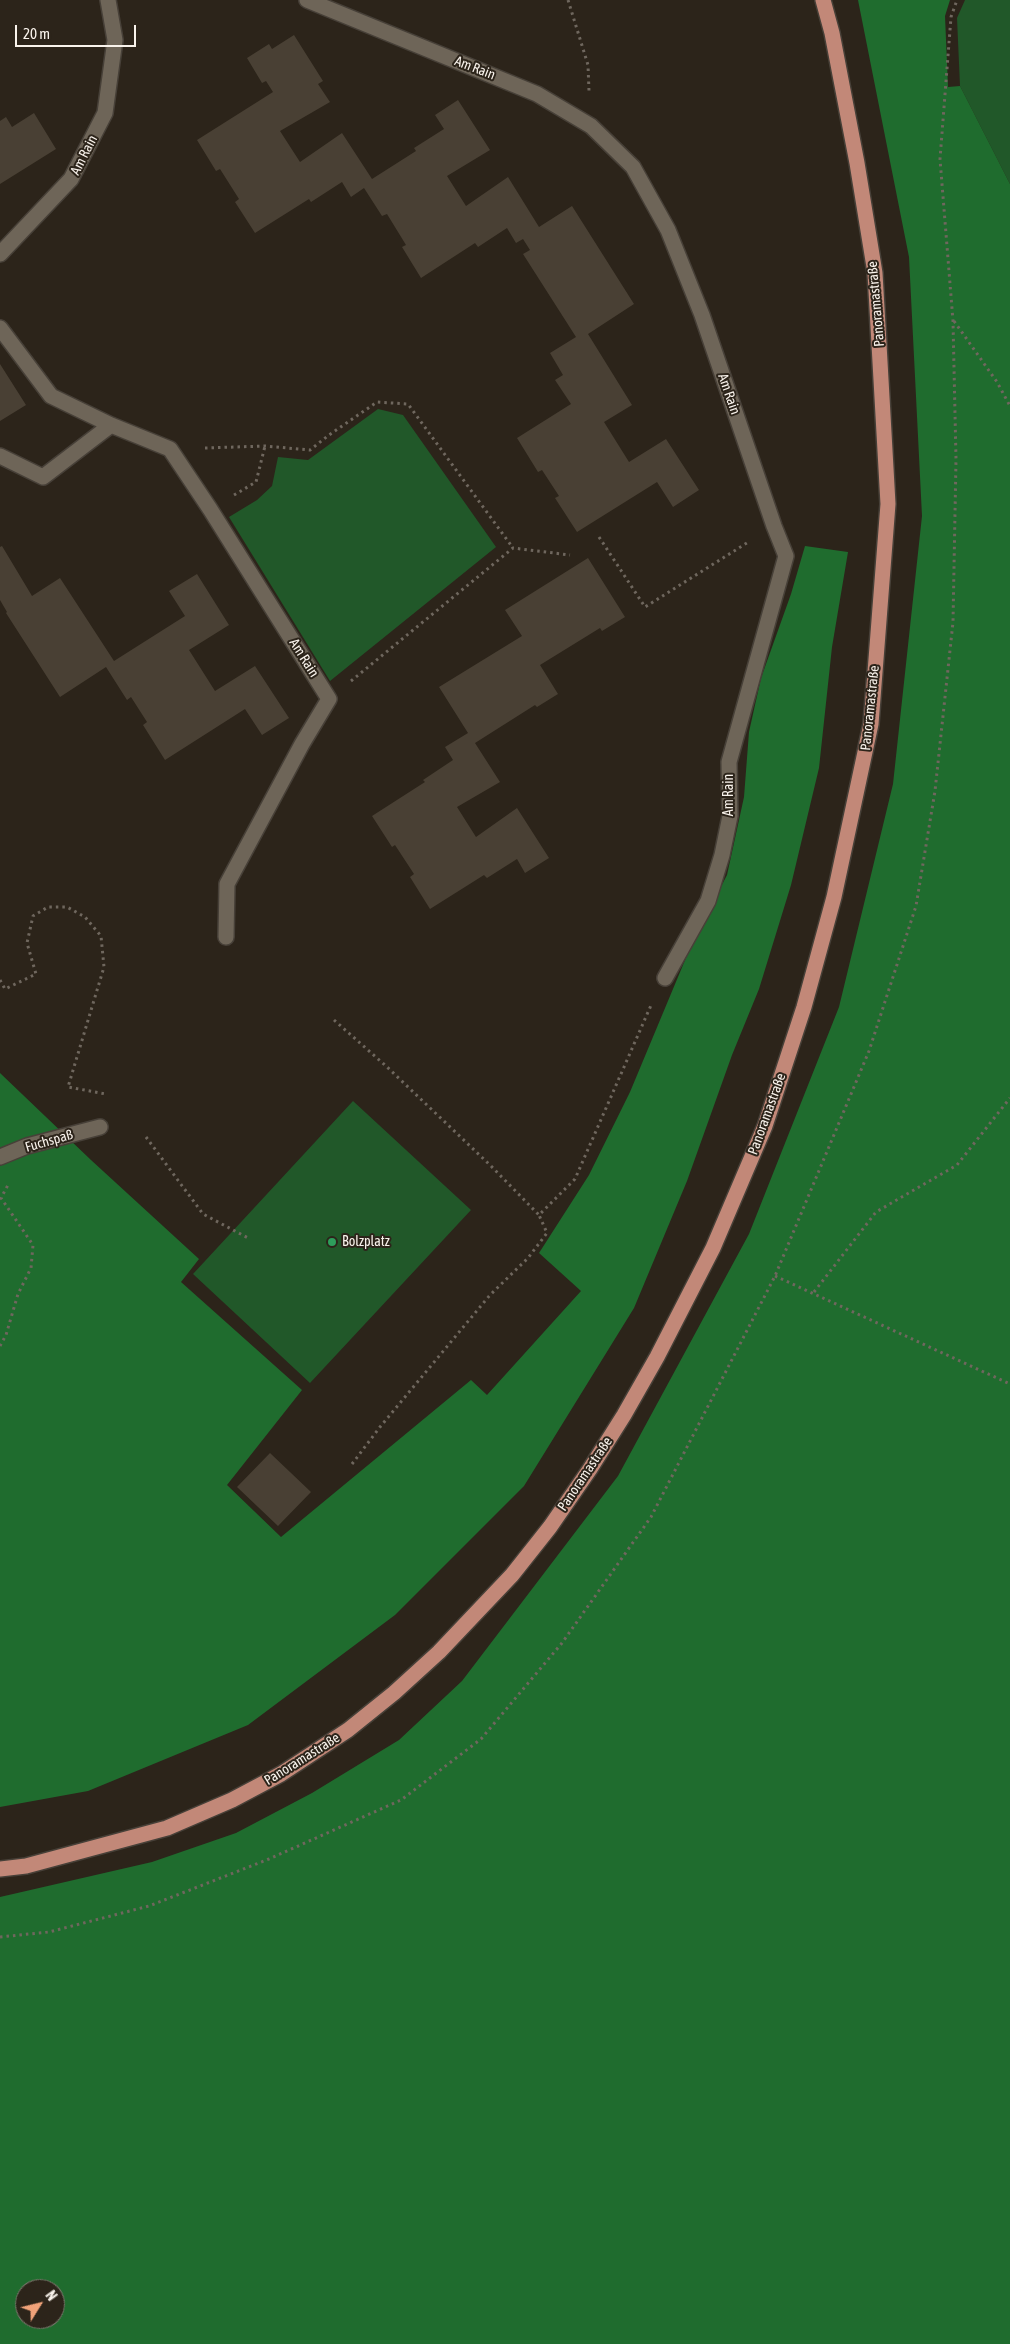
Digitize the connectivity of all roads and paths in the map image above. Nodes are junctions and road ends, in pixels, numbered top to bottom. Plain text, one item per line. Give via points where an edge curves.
1 (108, 0) edge
2 (307, 0) edge
3 (568, 0) edge
4 (823, 0) edge
5 (957, 0) edge
6 (588, 65) dead end
7 (0, 254) edge
8 (953, 321) junction
9 (0, 328) edge
10 (1010, 406) edge
11 (111, 425) junction
12 (265, 446) junction
13 (170, 450) junction
14 (0, 456) edge
15 (210, 509) junction
16 (774, 526) junction
17 (599, 537) dead end
18 (513, 548) junction
19 (570, 555) dead end
20 (329, 699) junction
21 (226, 936) dead end
22 (665, 978) joint
23 (0, 980) edge
24 (334, 1020) dead end
25 (106, 1094) dead end
26 (1010, 1098) edge
27 (100, 1127) dead end
28 (146, 1137) dead end
29 (27, 1146) junction
30 (0, 1157) edge
31 (539, 1215) junction
32 (250, 1239) dead end
33 (775, 1276) junction
34 (814, 1292) junction
35 (0, 1346) edge
36 (1010, 1384) edge
37 (352, 1464) dead end
38 (0, 1868) edge
39 (0, 1937) edge

1 - 7 street, Am Rain via 115,40 105,113 71,180
2 - 16 street, Am Rain via 537,94 591,126 633,167 668,230 702,314
3 - 6 path
4 - 38 main road, Panoramastraße via 832,33 875,273 888,504 871,724 834,897 804,1007 765,1126 713,1248 624,1415 550,1527 512,1575 440,1652 394,1693 348,1730 232,1800 167,1828 26,1866
5 - 8 path via 951,17 940,159
8 - 10 path
8 - 33 path via 956,459 953,622 935,791 916,906 868,1051
9 - 11 street via 51,396
11 - 13 street
11 - 14 street via 43,477
12 - 13 path
12 - 15 path via 256,482
12 - 18 path via 310,450 377,402 408,404
13 - 15 street, Am Rain
15 - 20 street, Am Rain
16 - 17 path via 645,607
16 - 22 street, Am Rain via 786,556 729,762 730,816 722,855 708,901
18 - 19 path
18 - 20 path
20 - 21 street via 227,884
22 - 31 path via 637,1034 575,1179
23 - 25 path via 5,989 36,974 26,943 33,916 48,907 67,907 86,917 101,936 104,967 68,1087
24 - 31 path via 386,1066
26 - 34 path via 957,1165 876,1212
27 - 29 street, Fuchspaß
28 - 32 path via 202,1214
29 - 30 street, Fuchspaß
29 - 35 path via 1,1198 33,1245 31,1268
31 - 37 path via 547,1233 472,1317
33 - 34 path
33 - 39 path via 652,1517 562,1643 481,1739 401,1800 269,1859 149,1906 49,1932
34 - 36 path

